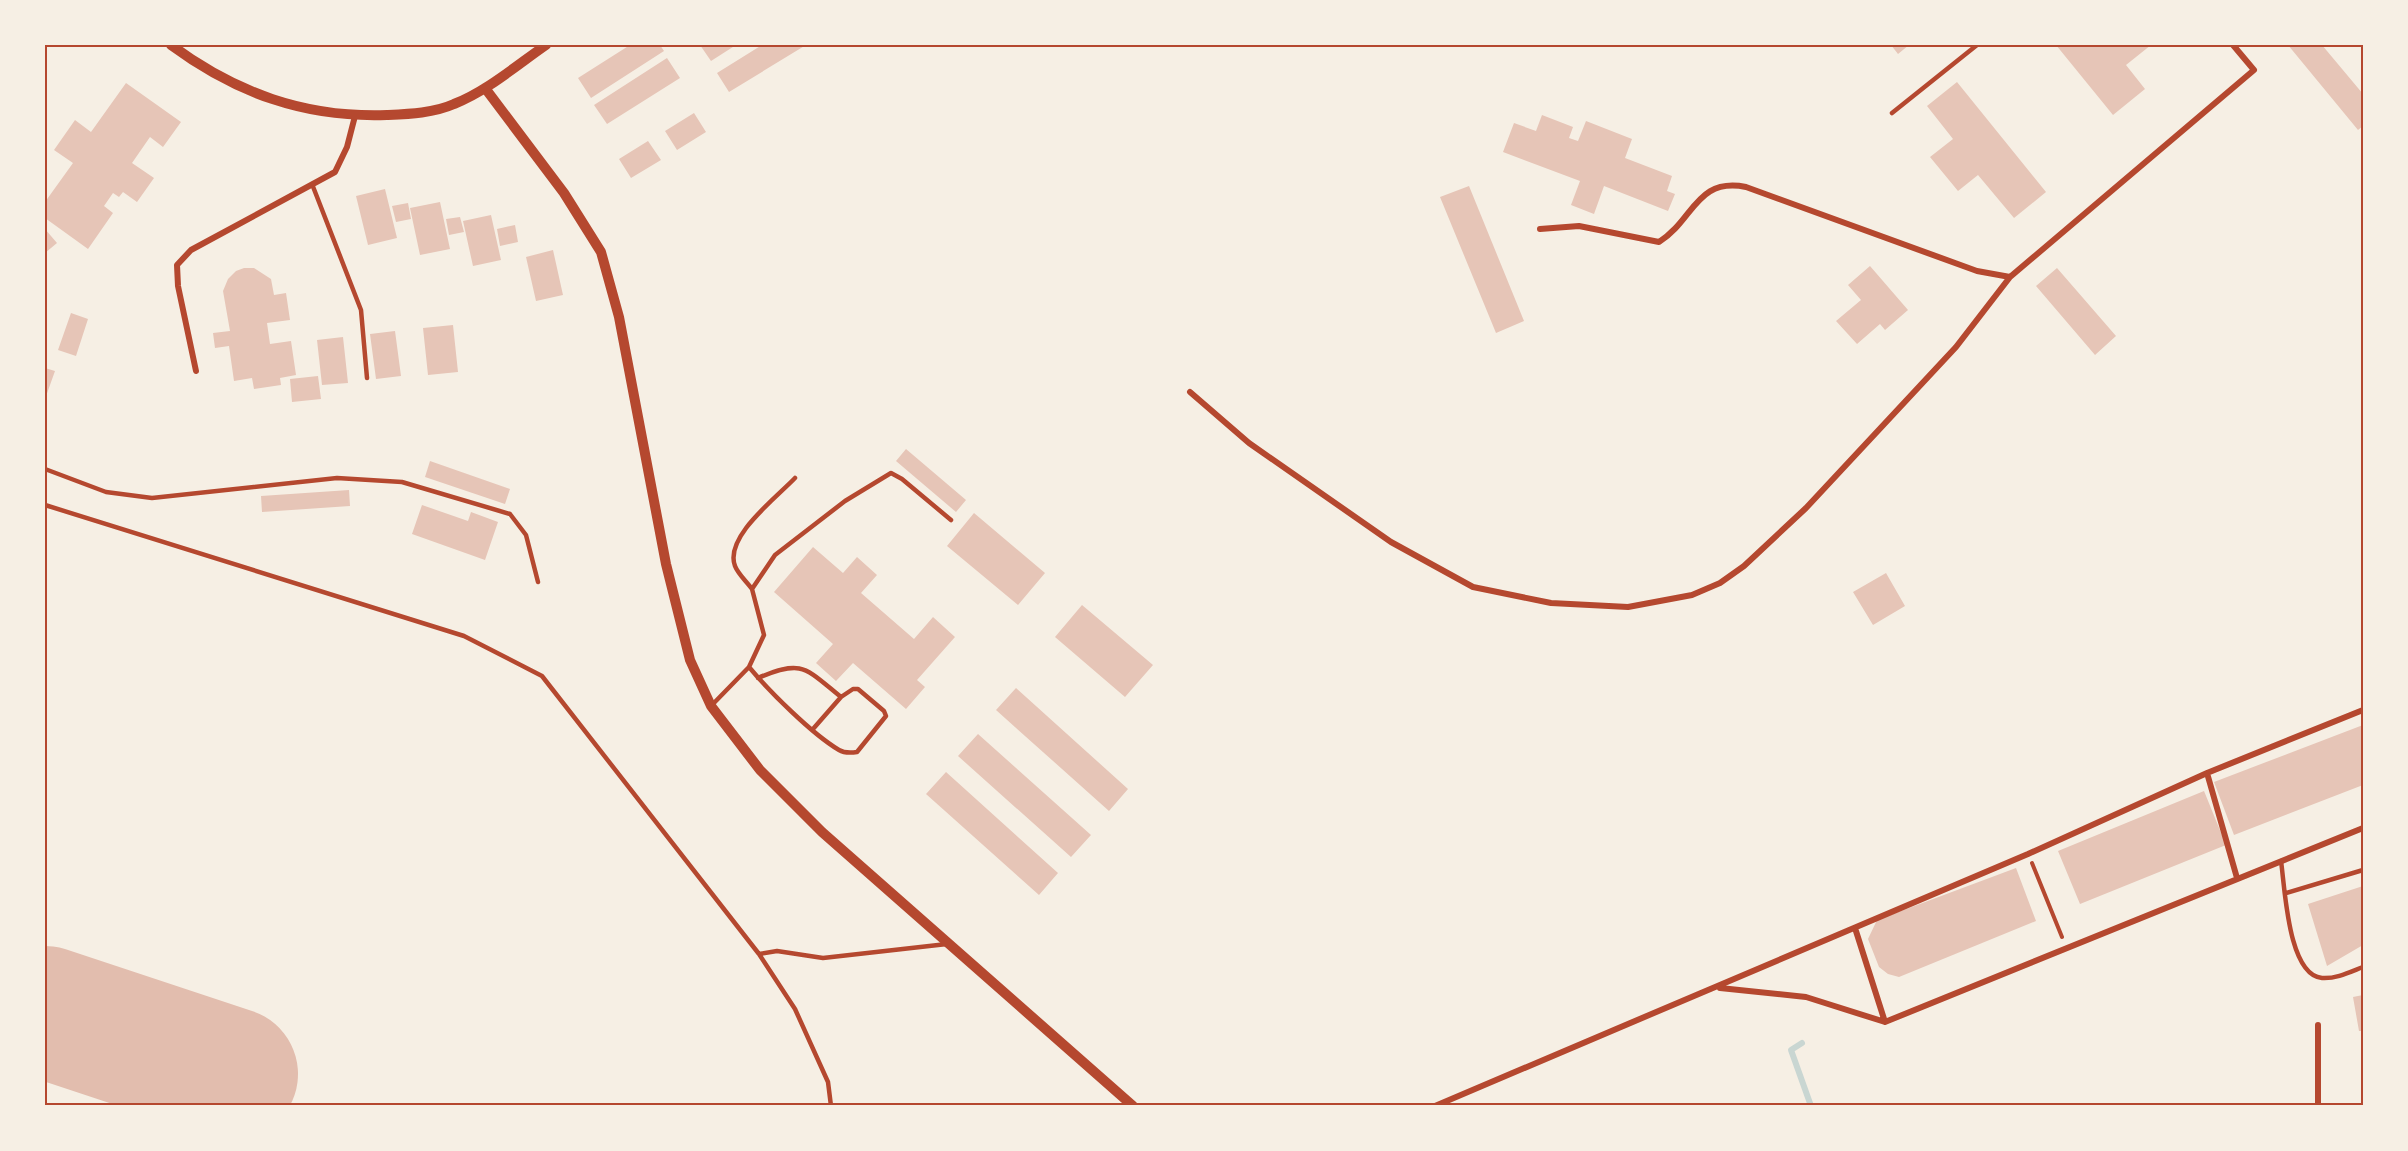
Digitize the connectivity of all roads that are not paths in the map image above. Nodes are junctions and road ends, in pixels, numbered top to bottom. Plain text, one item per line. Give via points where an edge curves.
1 (171, 45) edge
2 (546, 45) edge
3 (1977, 45) edge
4 (2233, 45) edge
5 (485, 88) junction
6 (1892, 113) dead end
7 (355, 116) junction
8 (312, 184) junction
9 (1540, 229) dead end
10 (2010, 277) junction
11 (196, 371) dead end
12 (367, 378) dead end
13 (1190, 392) dead end
14 (45, 469) edge
15 (795, 478) dead end
16 (45, 505) edge
17 (951, 520) dead end
18 (538, 582) dead end
19 (752, 589) junction
20 (749, 667) junction
21 (758, 678) junction
22 (841, 697) junction
23 (711, 706) junction
24 (2363, 710) edge
25 (813, 729) junction
26 (2206, 772) junction
27 (2363, 828) edge
28 (2281, 861) junction
29 (2363, 870) edge
30 (2237, 878) junction
31 (2286, 893) junction
32 (1855, 928) junction
33 (950, 944) junction
34 (759, 954) junction
35 (2363, 967) edge
36 (1716, 987) junction
37 (1885, 1022) junction
38 (2318, 1025) dead end
39 (831, 1106) edge
40 (1133, 1106) edge
41 (1435, 1106) edge
42 (2318, 1106) edge

1 - 7 street via 245,89 298,108
2 - 5 street
3 - 6 lane
4 - 10 street via 2254,70
5 - 7 street via 454,105 429,111
5 - 23 street via 564,193 601,252 619,317 666,564 690,660
7 - 8 street via 335,172
8 - 11 street via 191,250 177,265
8 - 12 lane via 360,310
9 - 10 street via 1579,225 1659,242 1674,233 1709,191 1728,183 1977,271
10 - 13 street via 1956,347 1806,508 1744,566 1692,596 1628,607 1551,603 1473,586 1391,542 1249,443
14 - 18 lane via 106,492 152,498 337,478 402,482 510,514 526,535
15 - 19 lane via 739,535 733,550 735,567
16 - 34 lane via 464,636 542,676
17 - 19 lane via 891,472 845,501 775,555
19 - 20 lane via 764,635
20 - 21 lane
20 - 23 lane
21 - 22 lane via 796,667 809,671
21 - 25 lane
22 - 25 lane
22 - 25 lane via 858,689 884,711 882,724 857,752 848,753
23 - 33 street via 760,770 822,832
24 - 26 street
26 - 30 street
26 - 32 street
27 - 28 street
28 - 30 street
28 - 31 lane
29 - 31 lane
30 - 37 street
31 - 35 lane via 2296,953 2306,970 2320,978
32 - 36 street
32 - 37 street
33 - 34 lane via 822,958 777,951
33 - 40 street
34 - 39 lane via 795,1009 828,1082
36 - 37 street via 1806,997
36 - 41 street
38 - 42 street

